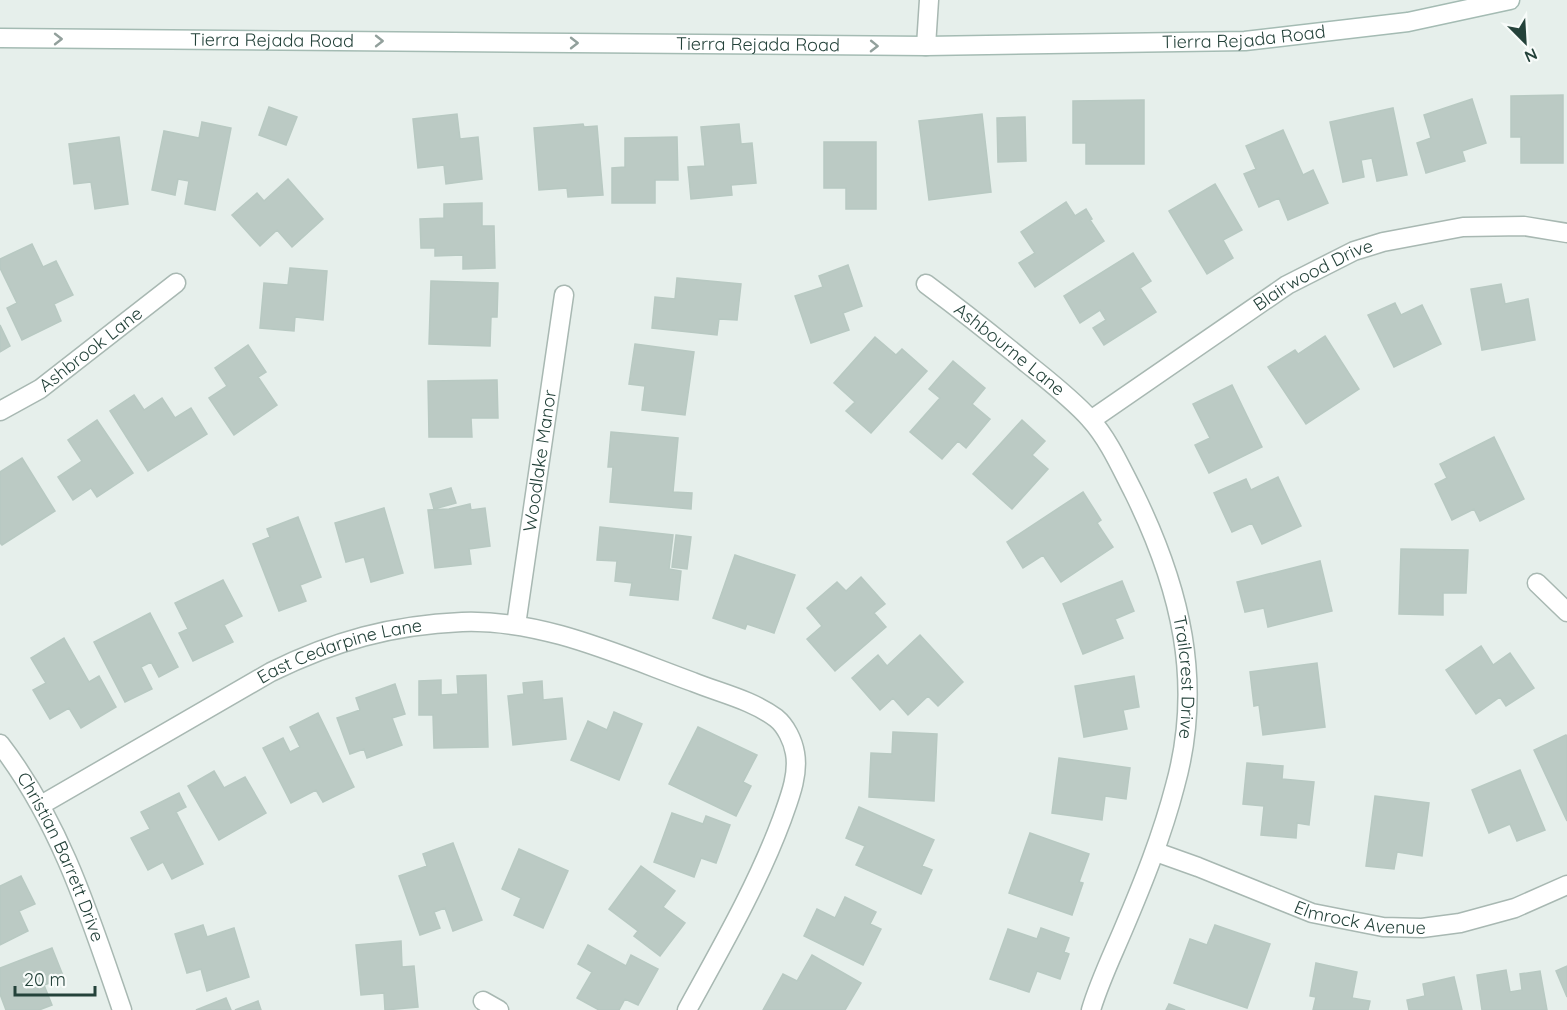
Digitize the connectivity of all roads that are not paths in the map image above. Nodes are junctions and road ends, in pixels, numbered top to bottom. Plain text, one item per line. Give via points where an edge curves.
1 (929, 0) edge
2 (1510, 0) edge
3 (0, 38) edge
4 (926, 46) junction
5 (1567, 233) edge
6 (176, 283) dead end
7 (926, 284) dead end
8 (564, 295) dead end
9 (0, 411) edge
10 (1091, 420) junction
11 (1537, 583) dead end
12 (1567, 612) edge
13 (516, 625) junction
14 (0, 744) edge
15 (41, 805) junction
16 (1155, 852) junction
17 (1567, 885) edge
18 (483, 1001) dead end
19 (122, 1010) edge
20 (499, 1010) edge
21 (687, 1010) edge
22 (1091, 1010) edge

1 - 4 street
2 - 4 street, Tierra Rejada Road via 1408,22 1245,41
3 -> 4 street, Tierra Rejada Road
5 - 10 street, Blairwood Drive via 1524,226 1463,226 1354,251 1287,285
6 - 9 street, Ashbrook Lane via 40,389
7 - 10 street, Ashbourne Lane via 1058,388
8 - 13 street, Woodlake Manor
10 - 16 street, Trailcrest Drive via 1121,466 1167,569 1186,658 1186,733
11 - 12 street
13 - 15 street, East Cedarpine Lane via 422,624 372,633 299,658
13 - 21 street, East Cedarpine Lane via 552,633 756,706 786,729 795,750 792,790 743,908
14 - 15 street, Christian Barrett Drive
15 - 19 street, Christian Barrett Drive via 66,854
16 - 17 street, Elmrock Avenue via 1312,913 1383,927 1422,928 1460,923 1515,908
16 - 22 street, Trailcrest Drive
18 - 20 street

